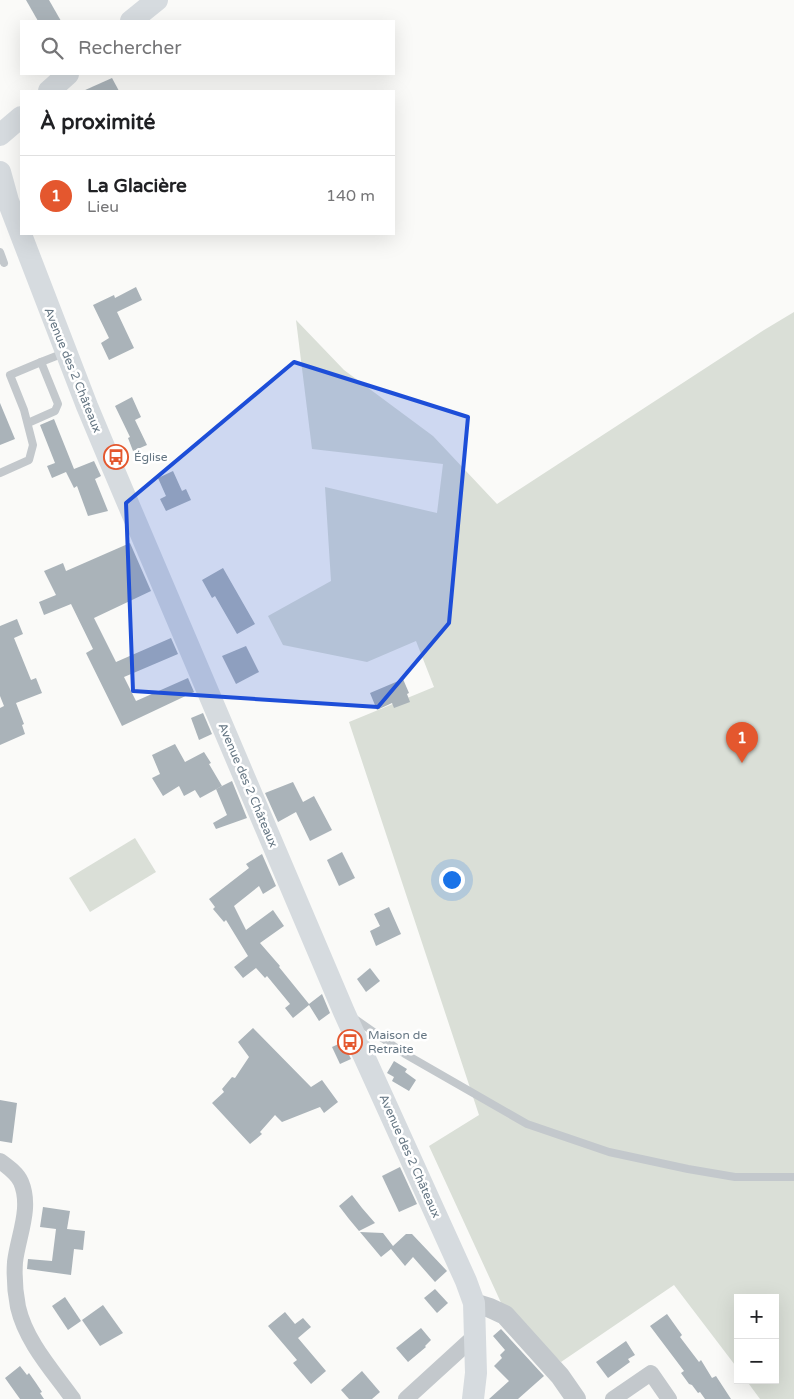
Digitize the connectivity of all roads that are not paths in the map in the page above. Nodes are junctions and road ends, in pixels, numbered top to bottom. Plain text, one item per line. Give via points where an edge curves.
1 (157, 0) edge
2 (132, 20) edge
3 (67, 75) edge
4 (50, 90) edge
5 (20, 118) edge
6 (0, 135) edge
7 (0, 172) edge
8 (4, 203) edge
9 (0, 252) edge
10 (4, 263) dead end
11 (66, 352) junction
12 (41, 362) junction
13 (28, 423) junction
14 (0, 473) edge
15 (344, 1012) junction
16 (0, 1161) edge
17 (794, 1177) edge
18 (474, 1304) junction
19 (475, 1336) junction
20 (73, 1399) edge
21 (406, 1399) edge
22 (473, 1399) edge
23 (576, 1399) edge
24 (613, 1399) edge
25 (669, 1399) edge

1 - 2 main road
3 - 4 main road
5 - 6 main road
7 - 8 main road, Avenue des 2 Châteaux
8 - 11 main road, Avenue des 2 Châteaux
9 - 10 lane
11 - 12 lane
11 - 15 main road, Avenue des 2 Châteaux
12 - 13 lane via 58,404 55,411
12 - 13 lane via 10,375
13 - 14 lane via 33,445 30,460
15 - 17 lane via 405,1054 527,1124 609,1152 688,1169 735,1177
15 - 18 main road, Avenue des 2 Châteaux
16 - 20 street via 14,1171 25,1197 14,1282 23,1324
18 - 19 main road, Avenue des 2 Châteaux
18 - 23 street via 505,1315 560,1376
19 - 21 street
19 - 22 main road, Avenue des 2 Châteaux
24 - 25 street via 651,1373

